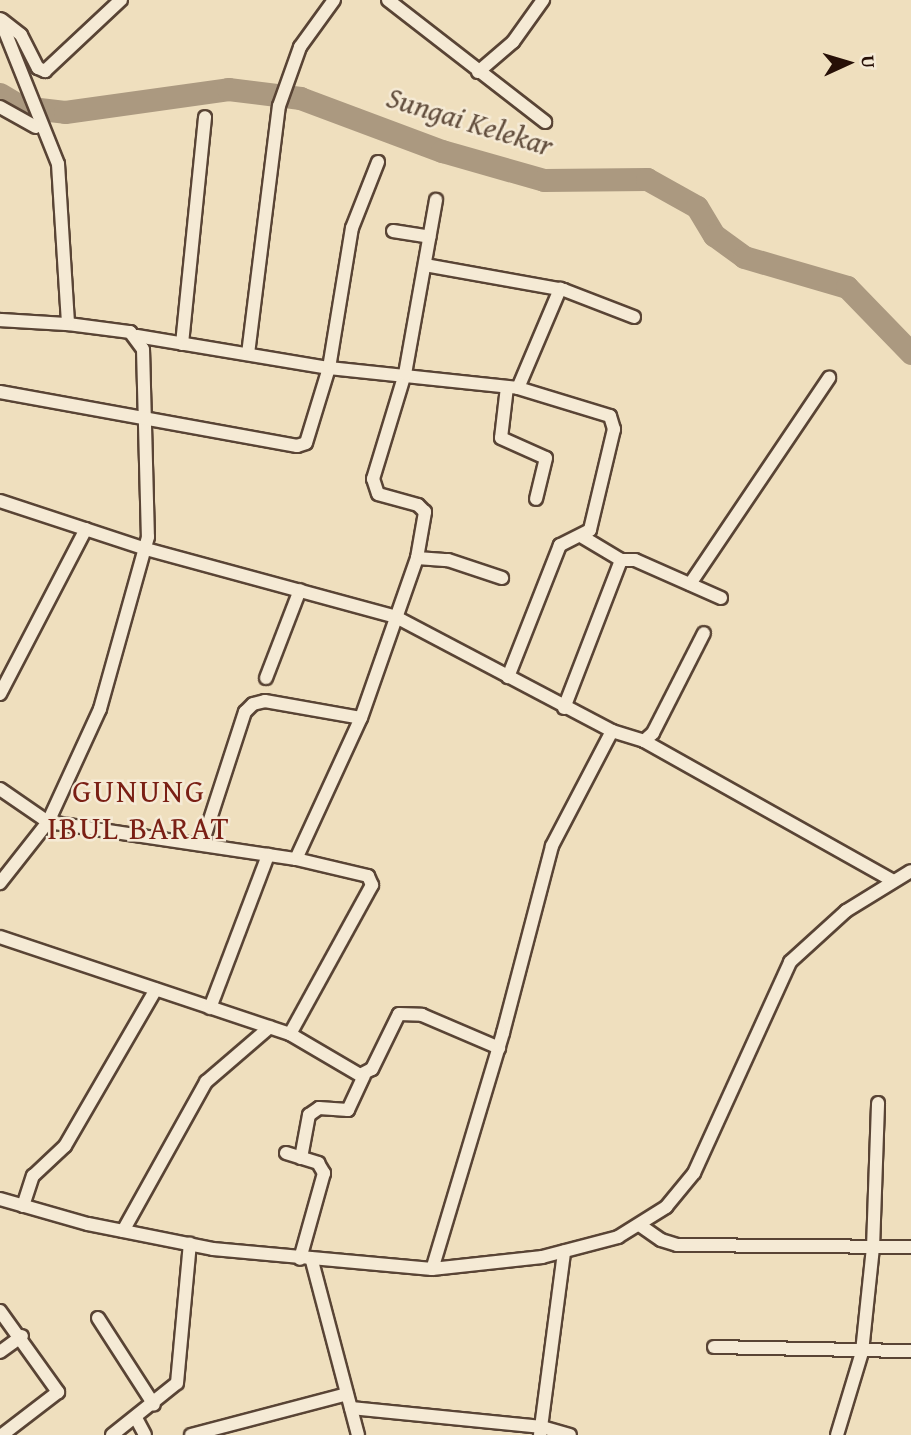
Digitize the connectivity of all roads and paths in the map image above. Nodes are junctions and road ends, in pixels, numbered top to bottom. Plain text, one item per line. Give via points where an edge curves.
1 (121, 0) edge
2 (334, 0) edge
3 (388, 0) edge
4 (543, 0) edge
5 (0, 19) edge
6 (478, 72) junction
7 (0, 107) edge
8 (205, 117) dead end
9 (545, 122) dead end
10 (36, 127) dead end
11 (378, 162) dead end
12 (436, 200) dead end
13 (393, 231) dead end
14 (430, 237) junction
15 (425, 265) junction
16 (559, 289) junction
17 (634, 317) dead end
18 (0, 320) edge
19 (68, 324) junction
20 (136, 336) junction
21 (182, 344) junction
22 (248, 355) junction
23 (329, 368) junction
24 (405, 374) junction
25 (829, 378) dead end
26 (513, 387) junction
27 (0, 391) edge
28 (143, 418) junction
29 (536, 499) dead end
30 (0, 501) edge
31 (86, 529) junction
32 (581, 536) junction
33 (146, 549) junction
34 (417, 558) junction
35 (621, 560) junction
36 (502, 578) dead end
37 (690, 584) junction
38 (300, 590) junction
39 (721, 598) dead end
40 (396, 617) junction
41 (704, 633) dead end
42 (508, 677) junction
43 (266, 678) dead end
44 (0, 694) edge
45 (564, 709) junction
46 (361, 718) junction
47 (612, 732) junction
48 (644, 741) junction
49 (0, 789) edge
50 (48, 822) junction
51 (202, 844) junction
52 (268, 855) junction
53 (296, 859) junction
54 (911, 871) edge
55 (892, 881) junction
56 (0, 883) edge
57 (0, 937) edge
58 (156, 989) junction
59 (210, 1008) junction
60 (270, 1027) junction
61 (290, 1034) junction
62 (499, 1048) junction
63 (364, 1076) junction
64 (878, 1103) dead end
65 (286, 1153) dead end
66 (301, 1158) junction
67 (0, 1199) edge
68 (23, 1206) junction
69 (641, 1226) junction
70 (122, 1231) junction
71 (190, 1244) junction
72 (911, 1247) edge
73 (873, 1248) junction
74 (564, 1252) junction
75 (306, 1260) junction
76 (432, 1269) junction
77 (0, 1311) edge
78 (98, 1318) dead end
79 (22, 1336) junction
80 (714, 1347) dead end
81 (911, 1351) edge
82 (0, 1352) edge
83 (862, 1352) junction
84 (347, 1394) junction
85 (154, 1405) junction
86 (351, 1408) junction
87 (136, 1418) junction
88 (541, 1431) edge
89 (2, 1435) edge
90 (113, 1435) edge
91 (145, 1435) edge
92 (191, 1435) edge
93 (358, 1435) edge
94 (570, 1435) edge
95 (837, 1435) edge

1 - 5 street via 45,71 38,68 21,35
2 - 22 street via 288,71 279,106
3 - 6 street
4 - 6 street via 513,42
5 - 19 street via 58,164
6 - 9 street
7 - 10 street
8 - 21 street
11 - 23 street via 352,228
12 - 14 street
13 - 14 street
14 - 15 street
15 - 16 street
15 - 24 street
16 - 17 street
16 - 26 street
18 - 19 street
19 - 20 street
20 - 21 street
20 - 28 street via 143,349
21 - 22 street
22 - 23 street
23 - 24 street
23 - 28 street via 310,437 302,445
24 - 26 street
24 - 34 street via 373,485 378,494 422,507 425,517
25 - 37 street
26 - 29 street via 501,438 546,458
26 - 32 street via 605,412 613,421 590,530
27 - 28 street
28 - 33 street
30 - 31 street
31 - 33 street
31 - 44 street
32 - 35 street
32 - 42 street via 560,545
33 - 38 street
33 - 50 street via 100,709
34 - 36 street via 448,560
34 - 40 street
35 - 37 street via 635,560
35 - 45 street
37 - 39 street
38 - 40 street
38 - 43 street
40 - 42 street
40 - 46 street
41 - 48 street via 653,733
42 - 45 street
45 - 47 street
46 - 51 street via 265,701 253,704 245,712
46 - 53 street
47 - 48 street
47 - 62 street via 552,846
48 - 55 street
49 - 50 street
50 - 51 street
50 - 56 street
51 - 52 street
52 - 53 street
52 - 59 street
53 - 61 street via 364,874 372,885
54 - 55 street
55 - 69 street via 846,911 790,962 694,1173 666,1207
57 - 58 street
58 - 59 street
58 - 68 street via 65,1146 33,1176
59 - 60 street
60 - 61 street
60 - 70 street via 206,1082
61 - 63 street
62 - 63 street via 422,1016 399,1014 372,1069
62 - 76 street
63 - 66 street via 348,1110 319,1108 309,1115
64 - 73 street
65 - 66 street
66 - 75 street via 318,1163 324,1173
67 - 68 street
68 - 70 street
69 - 73 street via 677,1245
69 - 74 street
70 - 71 street
71 - 75 street
71 - 85 street via 177,1383
72 - 73 street
73 - 83 street
74 - 76 street via 492,1265
74 - 88 street
75 - 76 street
75 - 84 street
77 - 79 street
78 - 85 street
79 - 82 street
79 - 89 street via 58,1392
80 - 83 street
81 - 83 street
83 - 95 street
84 - 86 street
84 - 92 street
85 - 87 street
86 - 88 street
86 - 93 street
87 - 90 street
87 - 91 street
88 - 94 street

